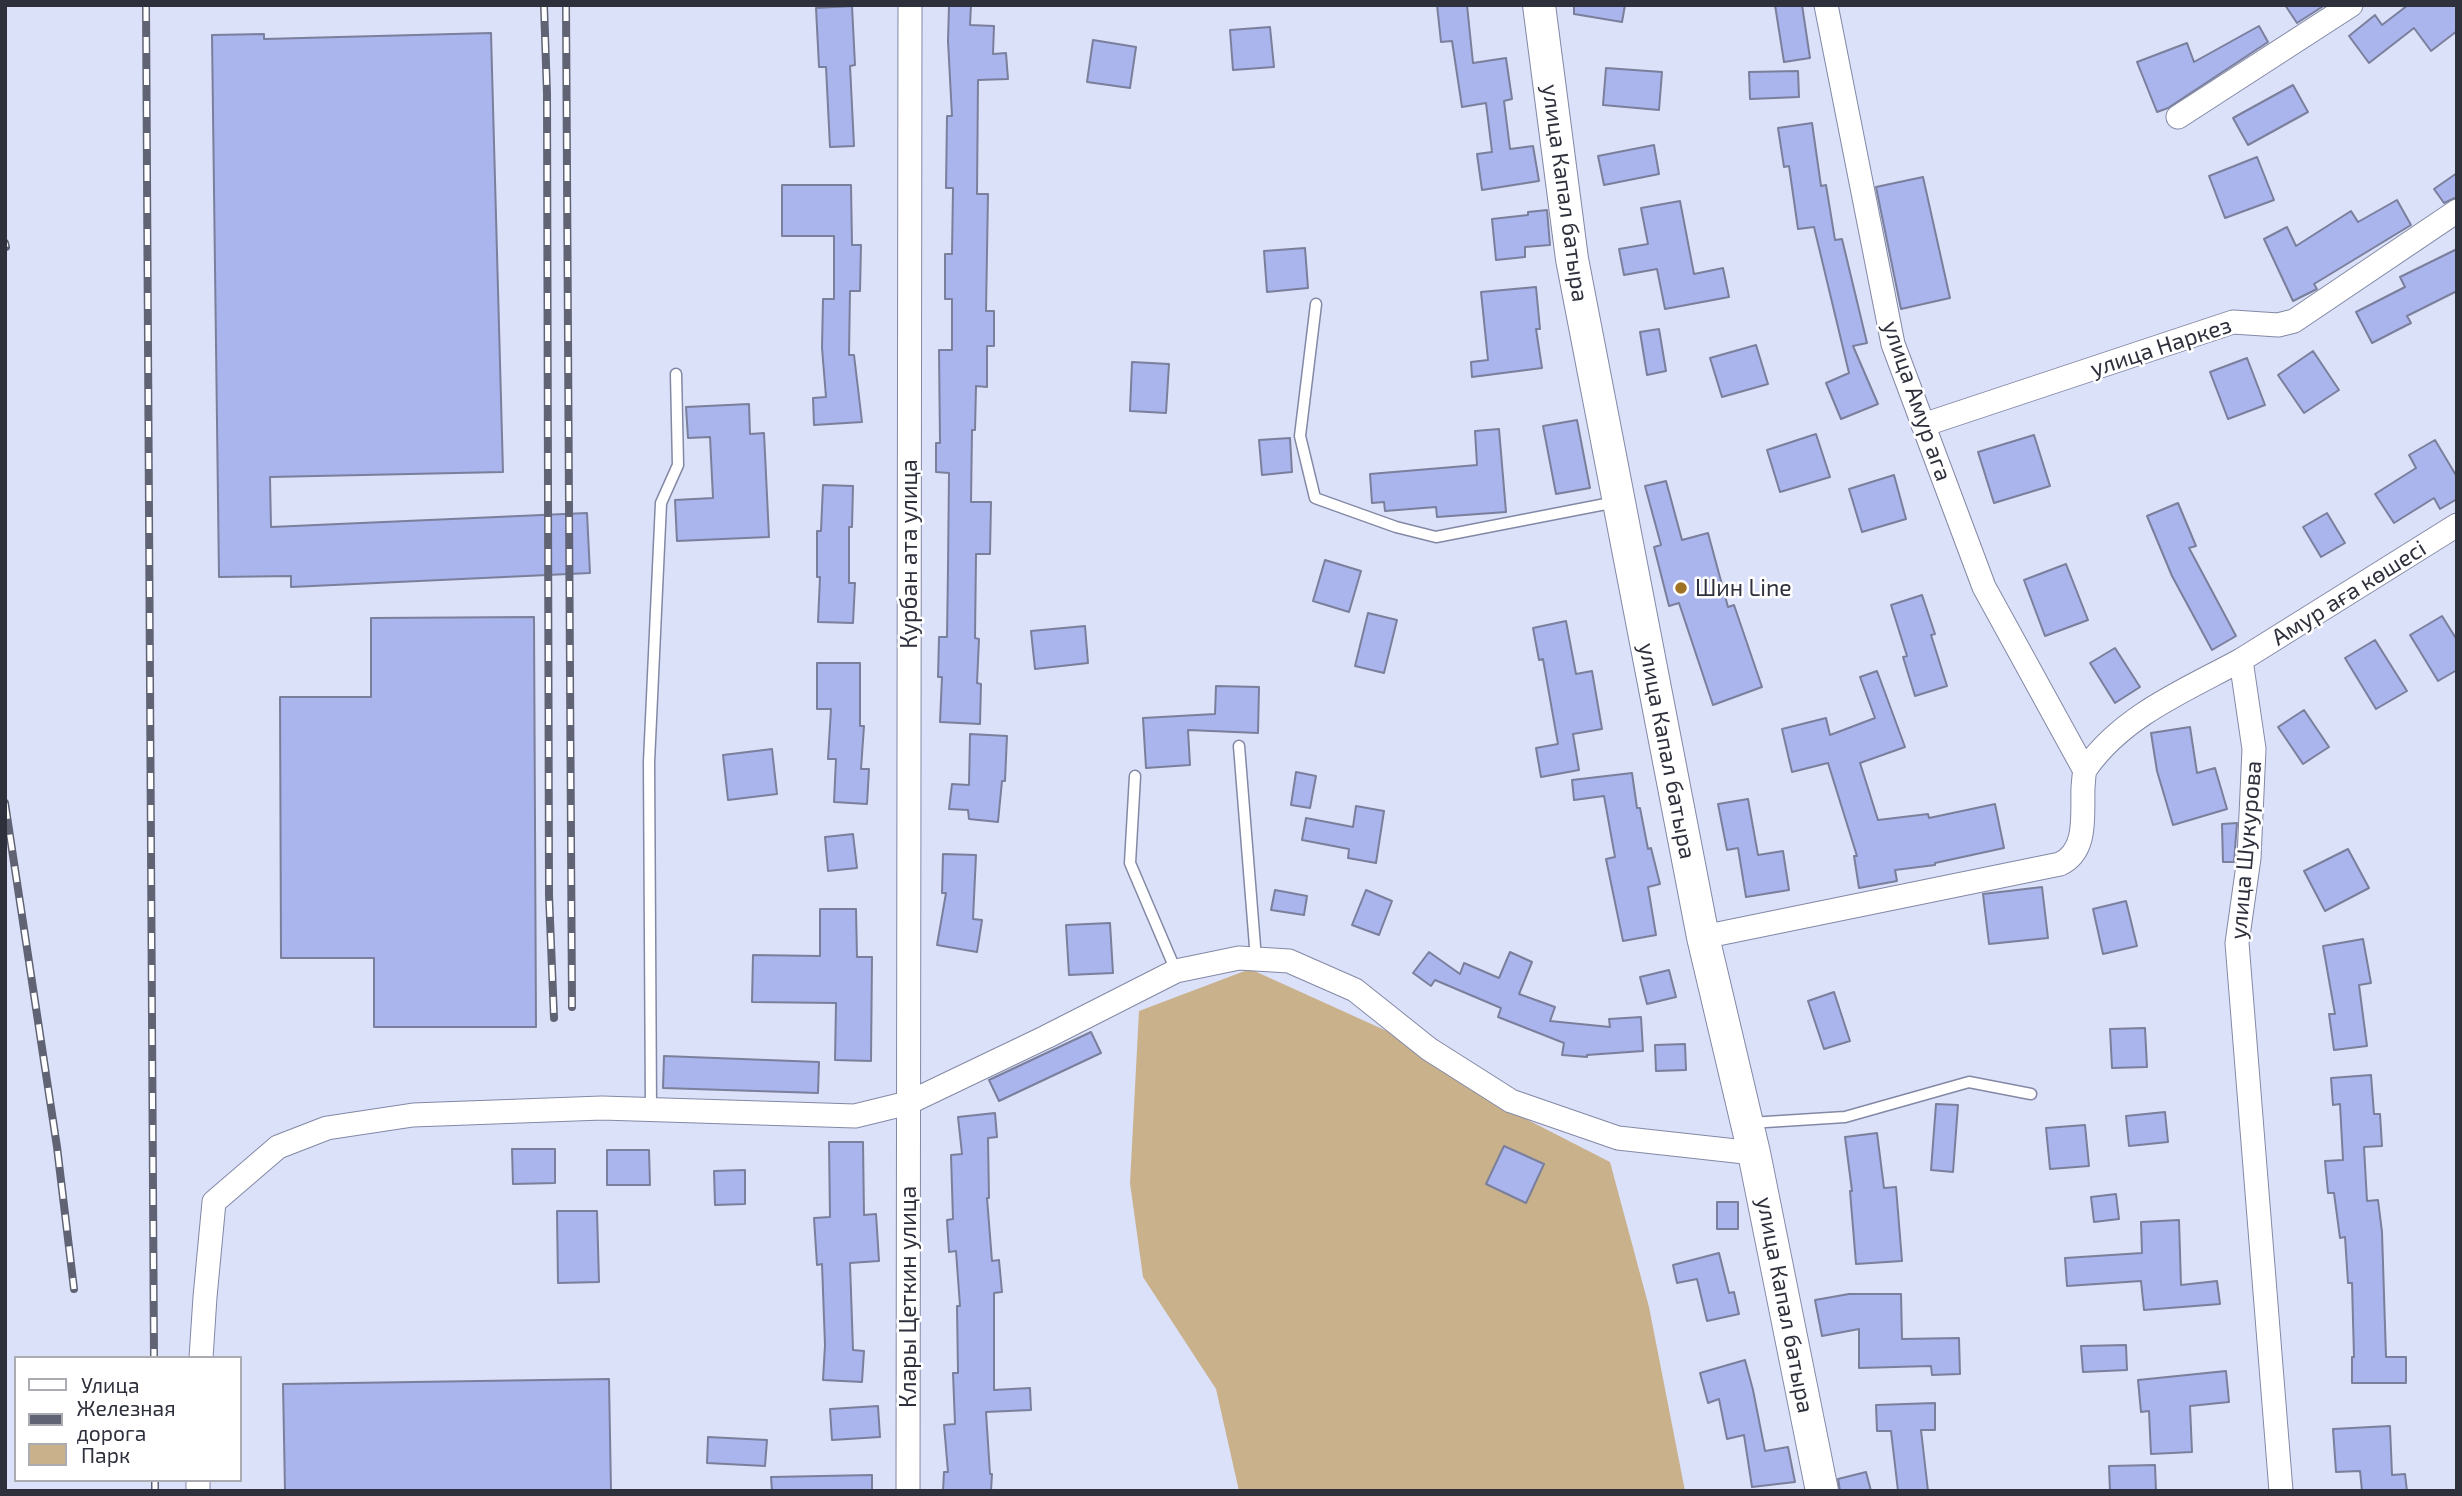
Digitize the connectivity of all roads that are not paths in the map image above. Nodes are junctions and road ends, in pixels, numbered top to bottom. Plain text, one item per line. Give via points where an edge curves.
1 (910, 5) edge
2 (1539, 5) edge
3 (1826, 5) edge
4 (2351, 5) edge
5 (2178, 117) dead end
6 (2457, 211) edge
7 (1316, 304) dead end
8 (676, 374) dead end
9 (1923, 425) junction
10 (1619, 502) junction
11 (2457, 525) edge
12 (2241, 660) junction
13 (1239, 746) dead end
14 (2084, 769) junction
15 (1135, 776) dead end
16 (1703, 937) junction
17 (1256, 959) junction
18 (1176, 971) junction
19 (2031, 1094) dead end
20 (908, 1102) junction
21 (651, 1110) junction
22 (1751, 1138) junction
23 (201, 1356) edge
24 (908, 1491) edge
25 (1822, 1491) edge
26 (2281, 1491) edge

1 - 20 street, Курбан ата улица
2 - 10 main road, улица Капал батыра via 1572,259
3 - 9 street, улица Амур ага via 1893,344
4 - 5 street
6 - 9 street, улица Наркез via 2294,321 2278,325 2233,322
7 - 10 lane via 1300,436 1315,498 1436,537
8 - 21 lane via 678,465 661,503 649,762
9 - 14 street, улица Амур ага via 1984,587
10 - 16 main road, улица Капал батыра
11 - 12 street, Амур аға көшесі
12 - 14 street via 2143,714
12 - 26 street, улица Шукурова via 2254,749 2249,858 2237,943
13 - 17 lane
14 - 16 street via 2080,846 2060,864
15 - 18 lane via 1130,863
16 - 22 main road, улица Капал батыра
17 - 18 street via 1238,958
17 - 22 street via 1289,961 1355,990 1429,1049 1511,1101 1618,1138
18 - 20 street
19 - 22 lane via 1969,1082
20 - 21 street via 855,1116
20 - 24 street, Клары Цеткин улица
21 - 23 street via 413,1115 327,1128 278,1147 214,1202
22 - 25 main road, улица Капал батыра

